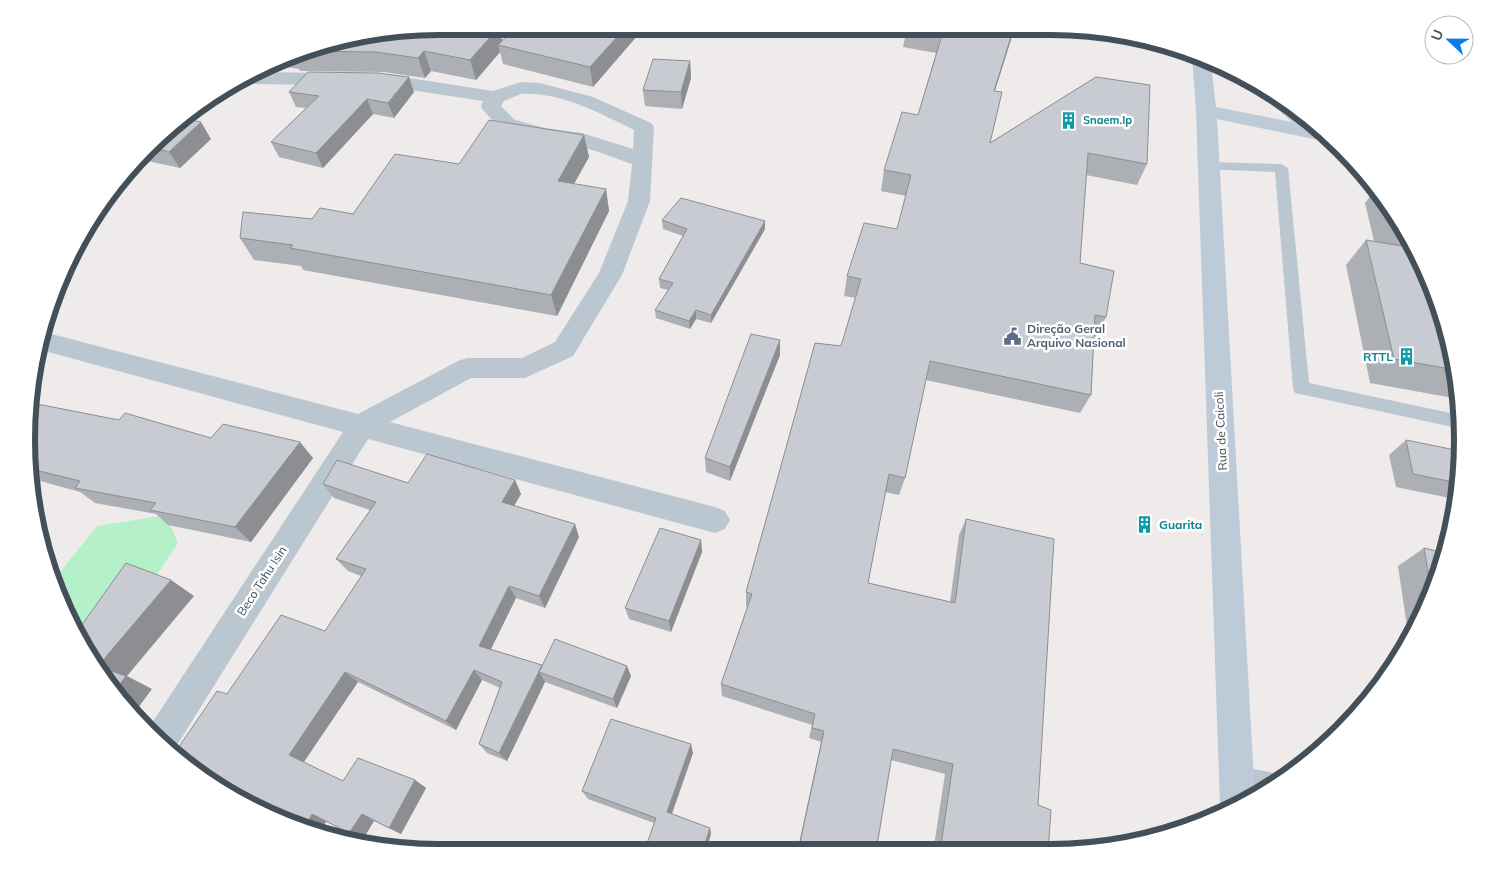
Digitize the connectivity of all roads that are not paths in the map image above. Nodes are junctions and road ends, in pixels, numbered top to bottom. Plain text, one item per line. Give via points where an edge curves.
1 (1202, 65) edge
2 (259, 78) edge
3 (495, 96) junction
4 (1206, 111) junction
5 (1314, 133) edge
6 (643, 160) junction
7 (1208, 166) junction
8 (47, 342) edge
9 (1453, 420) edge
10 (363, 424) junction
11 (715, 520) dead end
12 (164, 736) edge
13 (1237, 777) junction
14 (1264, 782) edge
15 (1238, 797) edge

1 - 4 main road, Rua de Caicoli
2 - 3 street via 384,80
3 - 6 street via 492,107 508,124 582,140
3 - 6 street via 524,88 556,92 606,110 644,127
4 - 5 main road
4 - 7 main road, Rua de Caicoli
6 - 10 street via 639,202 610,275 564,349 525,368 467,368
7 - 9 lane via 1281,168 1301,388
7 - 13 main road, Rua de Caicoli
8 - 10 street
10 - 11 street
10 - 12 street, Beco Tahu Isin
13 - 14 lane
13 - 15 main road, Rua de Caicoli

